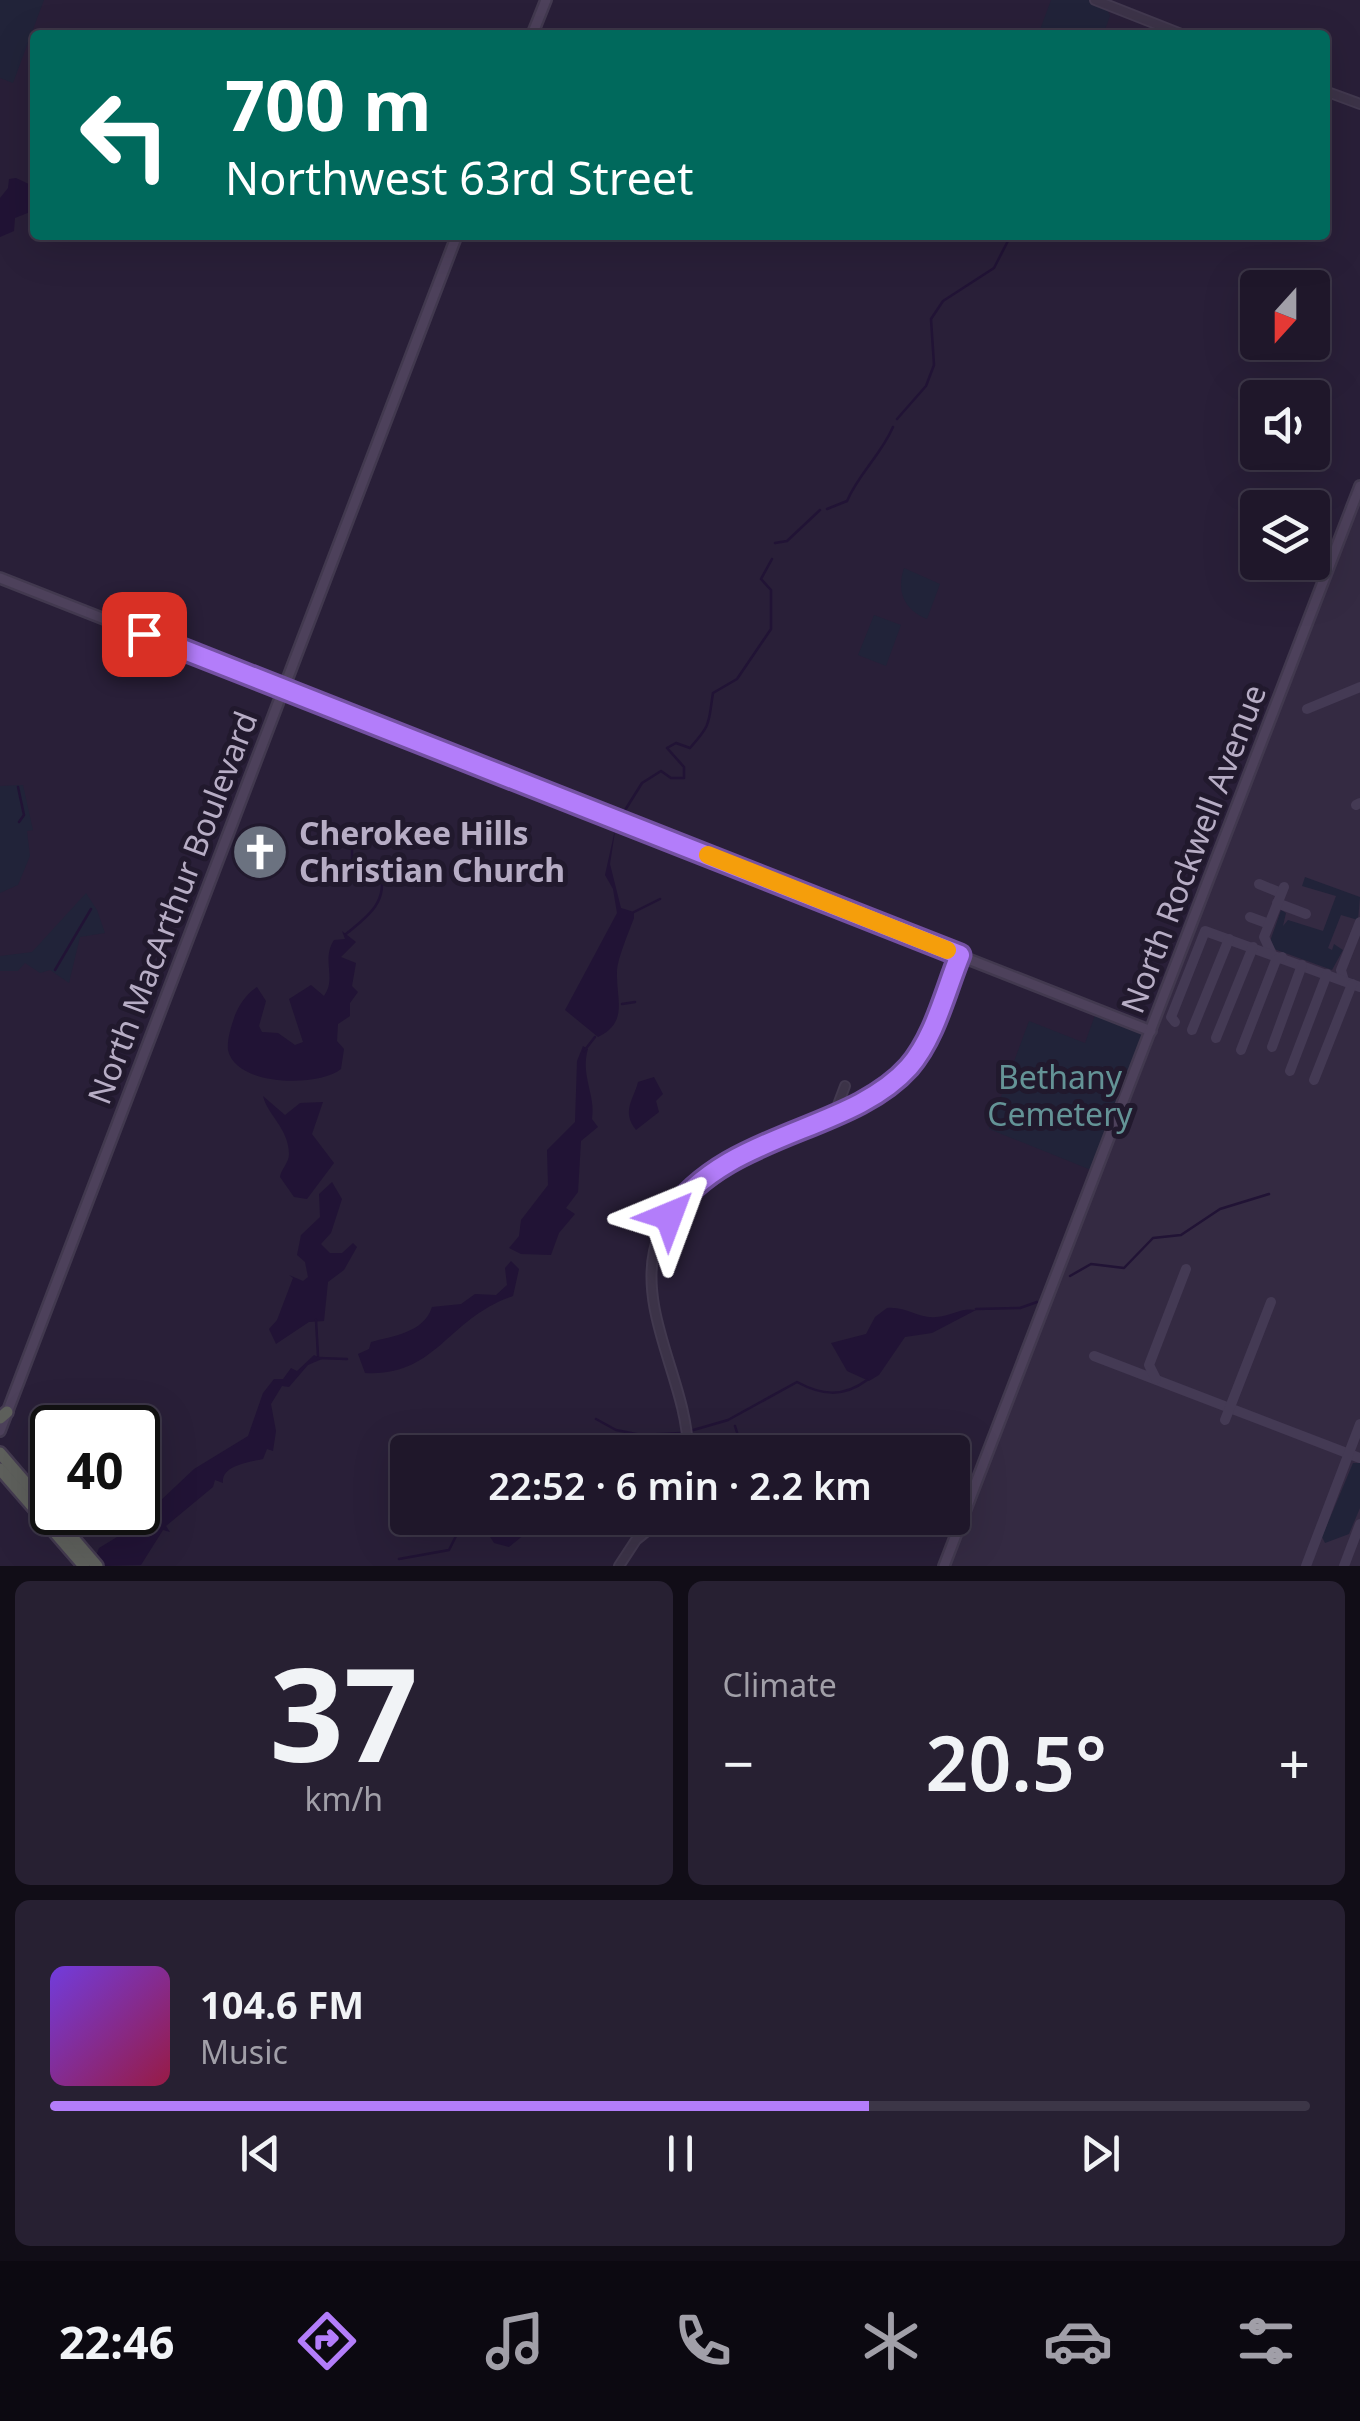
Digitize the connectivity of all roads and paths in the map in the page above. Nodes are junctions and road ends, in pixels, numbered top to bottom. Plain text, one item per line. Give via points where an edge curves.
1 (546, 0) edge
2 (1095, 0) edge
3 (534, 30) edge
4 (1171, 30) edge
5 (1330, 92) edge
6 (1360, 104) edge
7 (454, 240) edge
8 (1360, 486) edge
9 (0, 578) edge
10 (284, 687) junction
11 (960, 955) junction
12 (1151, 1031) junction
13 (845, 1086) dead end
14 (835, 1112) junction
15 (4, 1415) edge
16 (0, 1431) edge
17 (684, 1435) edge
18 (0, 1453) edge
19 (3, 1474) edge
20 (30, 1492) edge
21 (30, 1500) edge
22 (62, 1535) edge
23 (65, 1535) edge
24 (642, 1535) edge
25 (84, 1566) edge
26 (97, 1566) edge
27 (619, 1566) edge
28 (944, 1566) edge

1 - 3 main road
2 - 4 street
5 - 6 street
7 - 10 main road, North MacArthur Boulevard
8 - 12 main road, North Rockwell Avenue
9 - 10 main road
10 - 11 main road
10 - 15 main road, North MacArthur Boulevard
11 - 12 main road
11 - 14 street via 914,1060 882,1089
12 - 28 main road, North Rockwell Avenue
13 - 14 street
14 - 17 street via 716,1171 680,1200 661,1230 652,1285
15 - 16 main road, North MacArthur Boulevard
18 - 20 highway
19 - 21 highway
22 - 25 highway
23 - 26 highway
24 - 27 street

